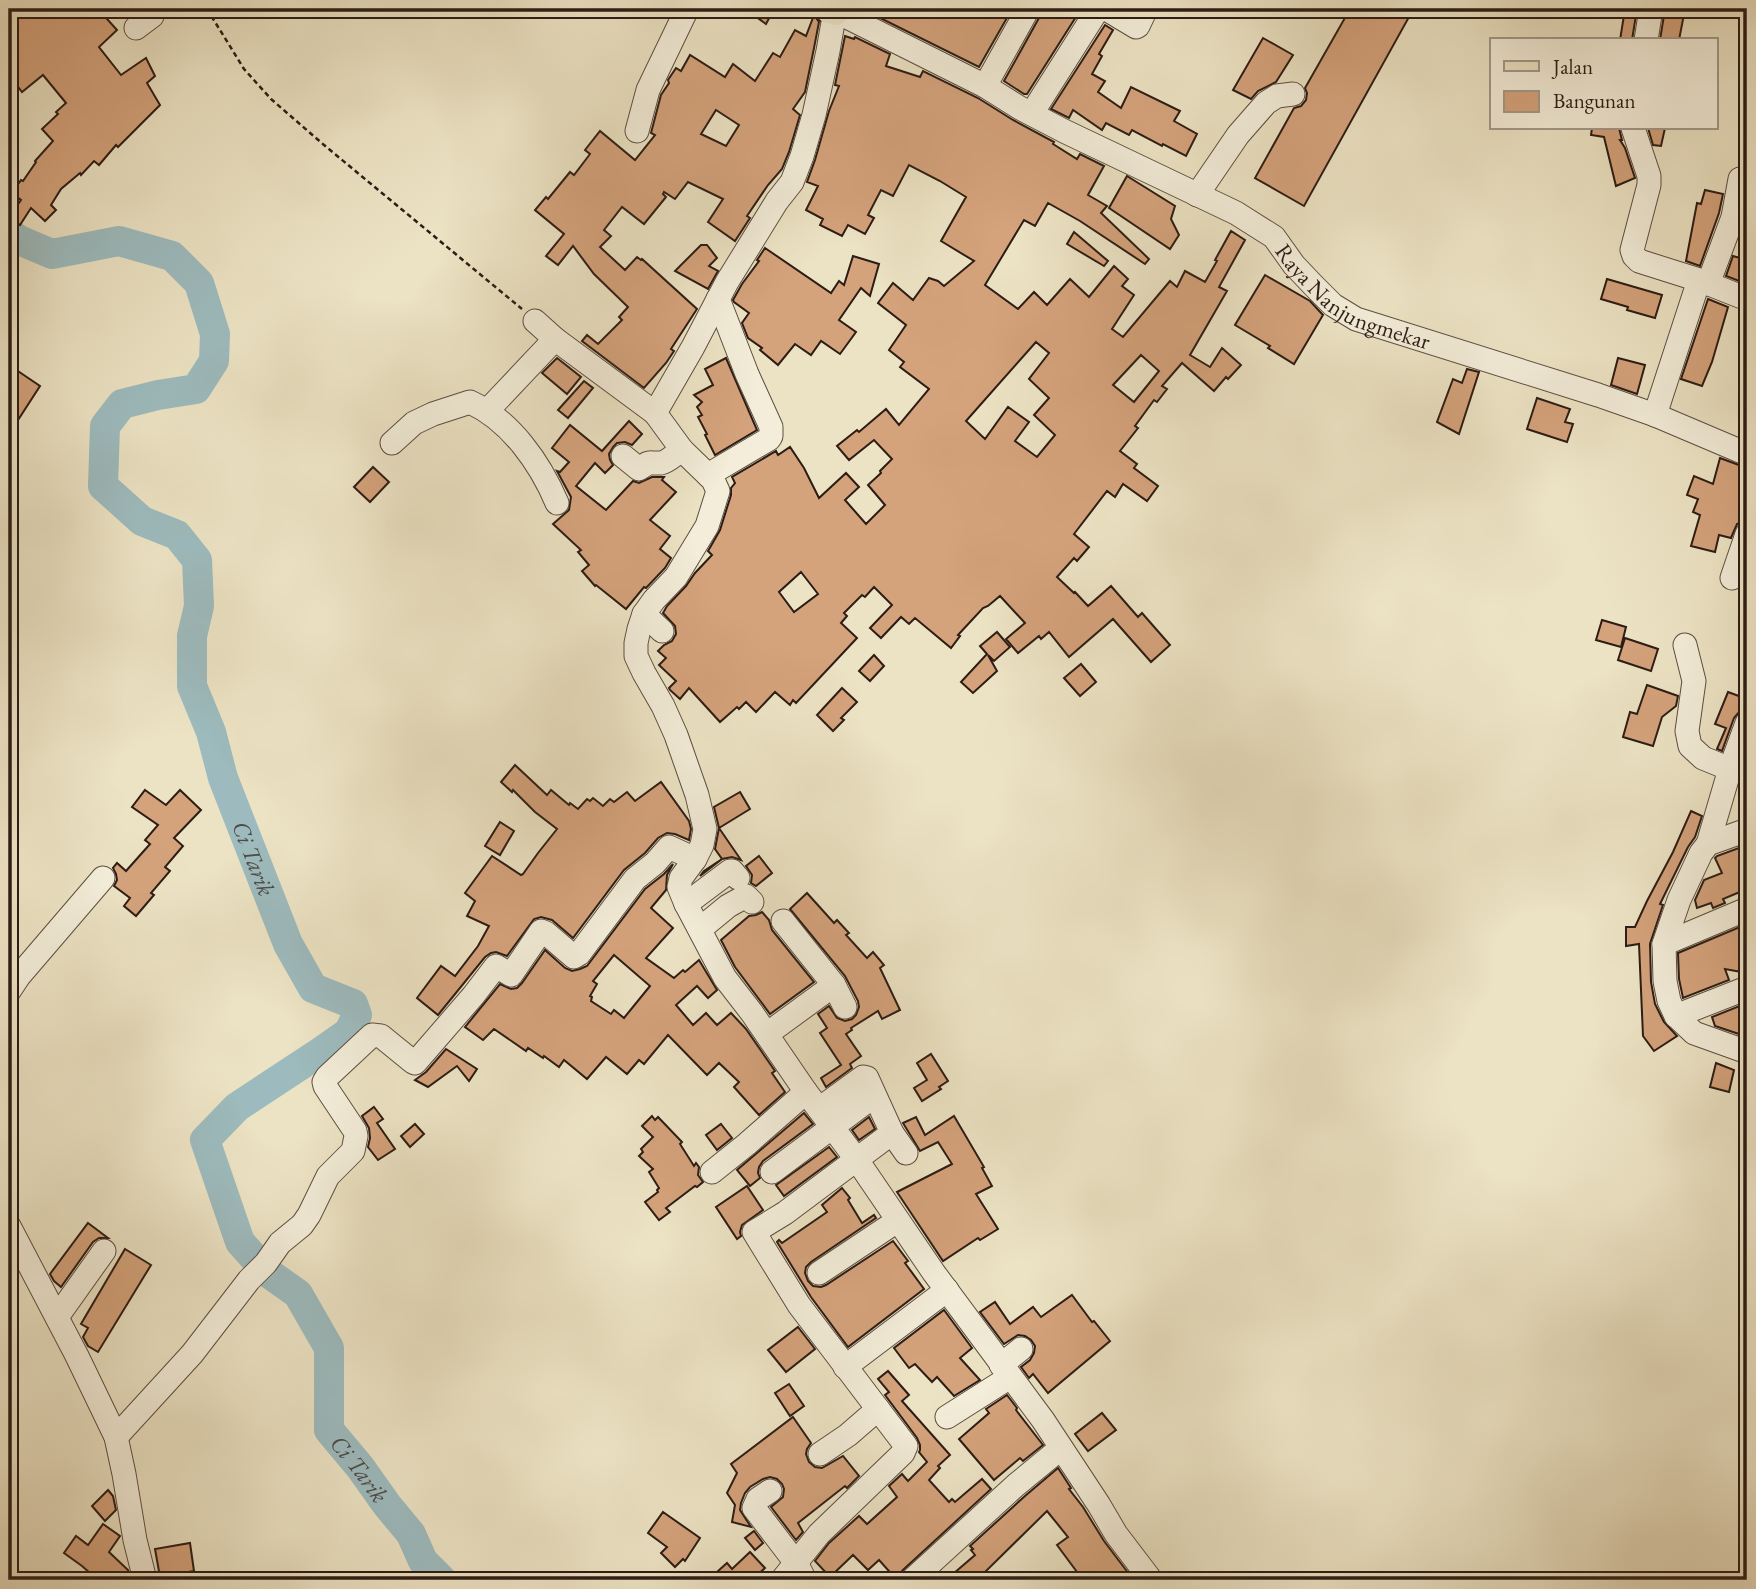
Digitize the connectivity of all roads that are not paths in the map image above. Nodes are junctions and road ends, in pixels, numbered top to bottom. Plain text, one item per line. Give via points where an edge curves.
1 (687, 9) edge
2 (1028, 9) edge
3 (1098, 9) edge
4 (1106, 9) edge
5 (1146, 9) edge
6 (1651, 9) edge
7 (833, 13) edge
8 (1646, 38) edge
9 (985, 86) junction
10 (1293, 94) dead end
11 (1032, 114) junction
12 (1634, 130) edge
13 (637, 131) dead end
14 (1741, 179) dead end
15 (1198, 195) junction
16 (1740, 219) edge
17 (1703, 282) junction
18 (718, 299) junction
19 (1747, 299) edge
20 (535, 321) road end
21 (555, 339) junction
22 (487, 411) junction
23 (655, 414) junction
24 (1655, 415) junction
25 (392, 443) dead end
26 (682, 450) junction
27 (1747, 454) edge
28 (623, 456) dead end
29 (708, 475) junction
30 (557, 503) dead end
31 (1747, 534) edge
32 (1732, 578) dead end
33 (644, 614) junction
34 (662, 631) dead end
35 (1685, 645) dead end
36 (1747, 723) edge
37 (1730, 769) junction
38 (1747, 830) edge
39 (1708, 844) junction
40 (695, 859) junction
41 (103, 878) dead end
42 (738, 878) dead end
43 (751, 902) dead end
44 (686, 904) junction
45 (1747, 909) edge
46 (783, 921) dead end
47 (700, 929) junction
48 (1664, 944) junction
49 (834, 985) junction
50 (1747, 988) edge
51 (9, 991) edge
52 (845, 1007) dead end
53 (1676, 1016) junction
54 (767, 1034) junction
55 (1747, 1052) edge
56 (819, 1109) junction
57 (892, 1133) junction
58 (906, 1153) dead end
59 (857, 1160) junction
60 (712, 1172) dead end
61 (772, 1172) dead end
62 (897, 1221) junction
63 (9, 1226) edge
64 (104, 1251) dead end
65 (819, 1273) dead end
66 (947, 1290) junction
67 (57, 1317) junction
68 (1021, 1349) dead end
69 (845, 1367) junction
70 (1006, 1371) junction
71 (878, 1409) junction
72 (947, 1417) dead end
73 (116, 1437) junction
74 (1061, 1448) junction
75 (820, 1454) dead end
76 (769, 1490) dead end
77 (794, 1575) edge
78 (145, 1580) edge
79 (912, 1580) edge
80 (1151, 1580) edge

1 - 13 street via 648,90
2 - 9 street
3 - 11 street
4 - 5 street via 1136,27
6 - 8 street
7 - 9 street, Raya Nanjungmekar
7 - 18 street via 817,103 792,181
9 - 11 street, Raya Nanjungmekar
10 - 15 street via 1266,103
11 - 15 street, Raya Nanjungmekar
12 - 17 street via 1649,176 1634,256
14 - 16 street
15 - 24 street, Raya Nanjungmekar via 1274,237 1314,286 1356,319
16 - 17 street
17 - 19 street
17 - 24 street
18 - 23 street
18 - 29 street via 772,432 769,439
20 - 21 street
21 - 22 street
21 - 23 street
22 - 25 street via 468,402 414,423
22 - 30 street via 527,449
23 - 26 street
24 - 27 street, Raya Nanjungmekar
26 - 28 street via 664,462 649,462 639,469
26 - 29 street
29 - 33 street via 718,491 707,526 676,577
31 - 32 street
33 - 34 street
33 - 40 street via 636,656 676,735 697,794 705,829
35 - 37 street via 1694,681 1687,731 1690,746 1703,758
36 - 37 street
37 - 39 street
38 - 39 street
39 - 48 street via 1679,900
40 - 44 street via 679,881
40 - 73 street via 669,847 635,878 575,957 541,932 511,975 496,966 415,1063 376,1034 327,1077 326,1086 355,1131 355,1149 328,1176 302,1225 280,1243 192,1354
41 - 51 street
42 - 44 street via 730,871
43 - 47 street via 746,896
44 - 47 street
45 - 48 street
46 - 49 street via 805,933
47 - 54 street via 725,978
48 - 53 street via 1665,981
49 - 52 street
49 - 54 street
50 - 53 street
53 - 55 street via 1694,1033
54 - 56 street
56 - 57 street via 874,1096
56 - 59 street
56 - 60 street via 747,1144
56 - 61 street
57 - 58 street
57 - 59 street
59 - 62 street
59 - 69 street via 754,1232
62 - 65 street
62 - 66 street
63 - 67 street
64 - 67 street
66 - 69 street
66 - 70 street
67 - 73 street
68 - 70 street
69 - 71 street
70 - 72 street
70 - 74 street
71 - 75 street
71 - 77 street via 906,1446 903,1453 819,1534
73 - 78 street
74 - 79 street
74 - 80 street via 1116,1535
76 - 77 street via 754,1508

